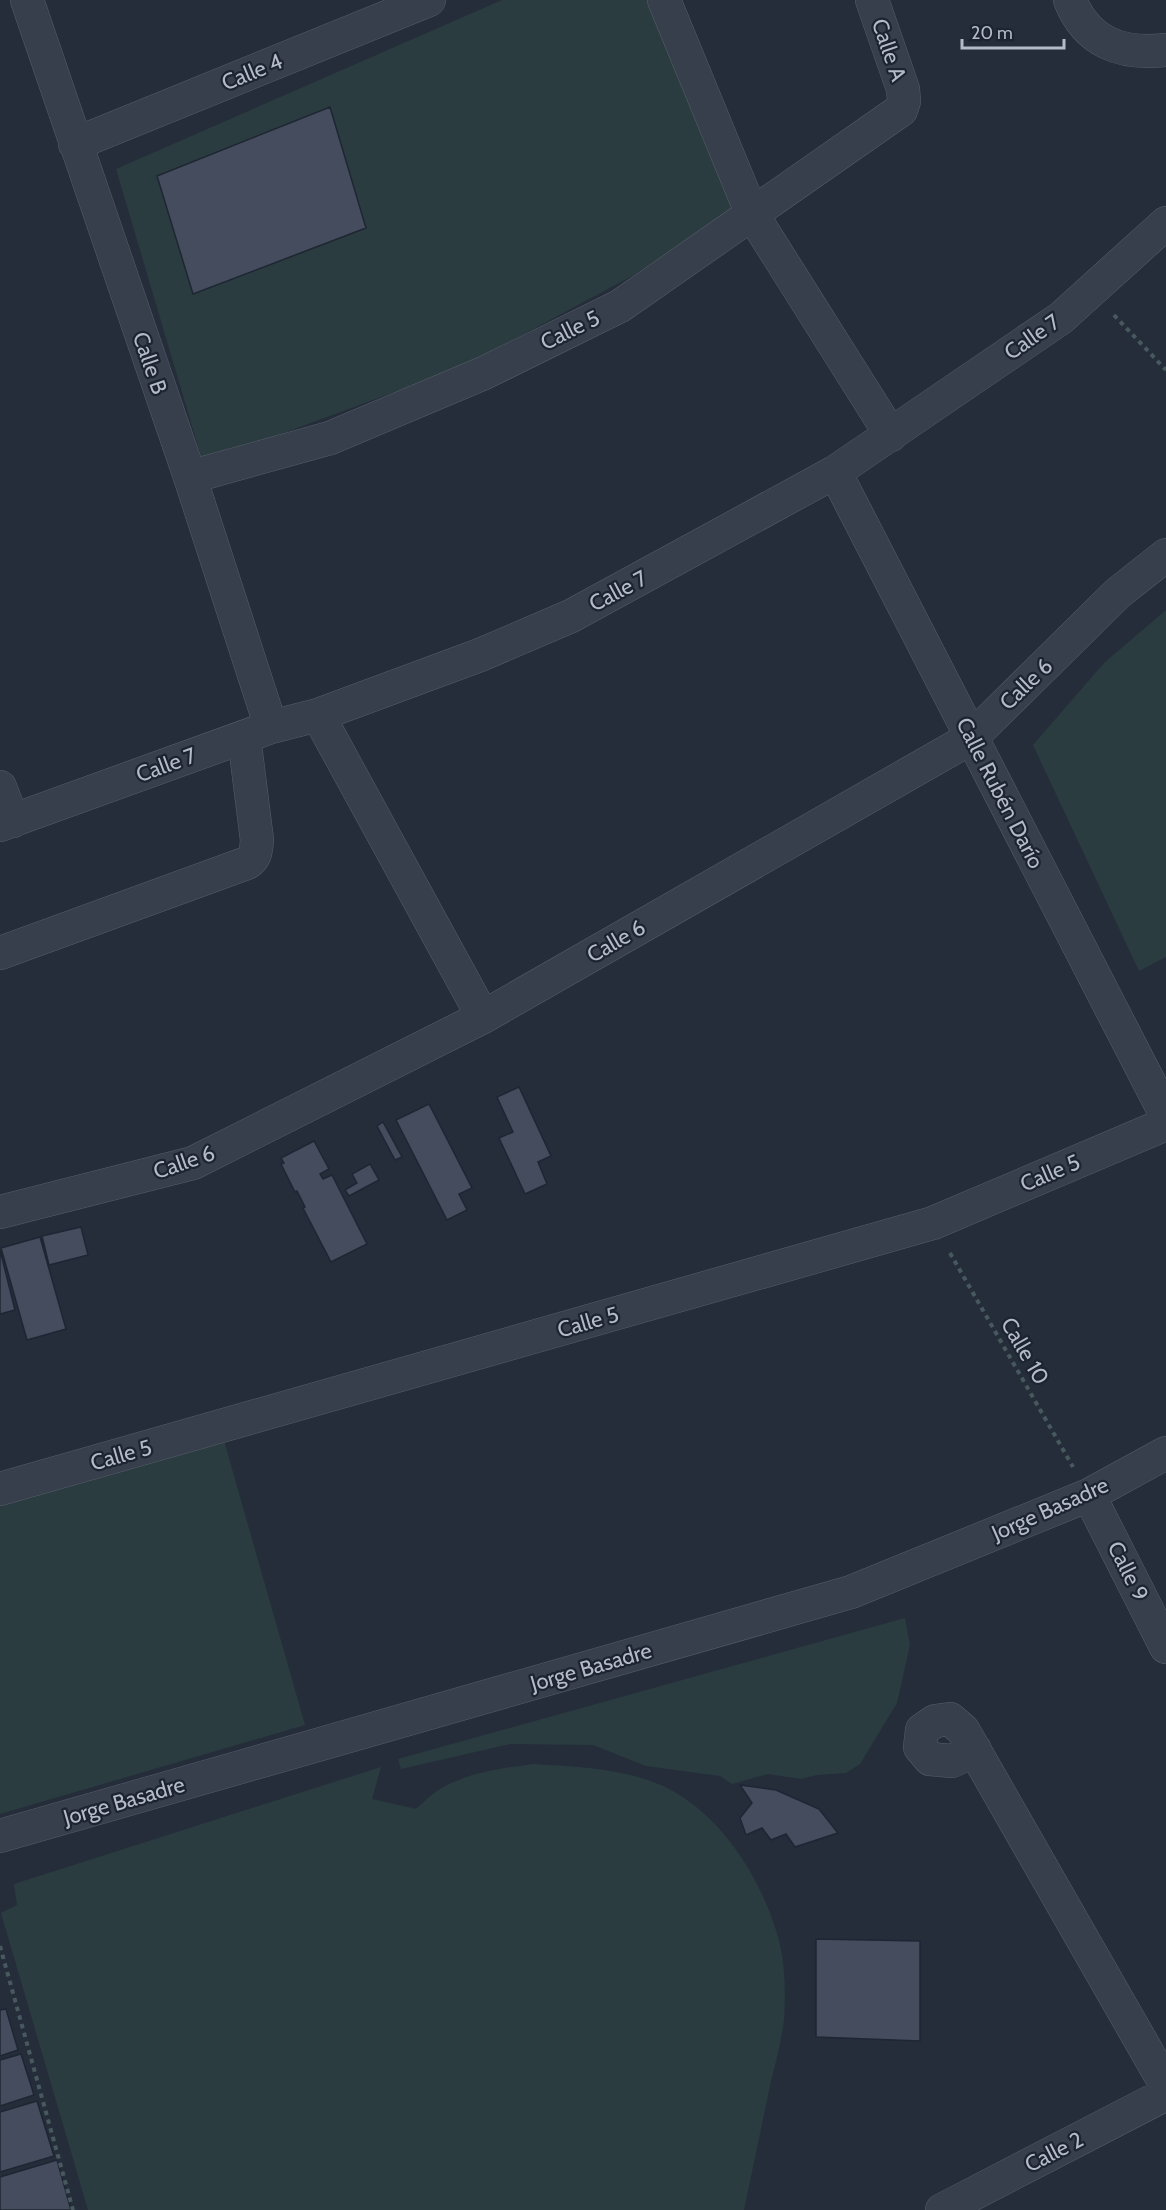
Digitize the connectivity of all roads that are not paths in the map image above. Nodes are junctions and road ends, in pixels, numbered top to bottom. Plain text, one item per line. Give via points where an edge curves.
1 (27, 0) edge
2 (429, 0) edge
3 (664, 0) edge
4 (872, 0) edge
5 (1070, 0) edge
6 (1166, 50) edge
7 (904, 101) joint
8 (75, 144) junction
9 (752, 214) junction
10 (1166, 223) edge
11 (891, 435) junction
12 (835, 472) junction
13 (190, 477) junction
14 (1166, 555) edge
15 (318, 714) junction
16 (257, 732) junction
17 (971, 738) junction
18 (0, 787) edge
19 (6, 823) edge
20 (0, 953) edge
21 (483, 1017) junction
22 (1166, 1115) edge
23 (1166, 1124) edge
24 (0, 1212) edge
25 (1166, 1453) edge
26 (0, 1489) edge
27 (1089, 1495) junction
28 (1166, 1647) edge
29 (975, 1750) dead end
30 (0, 1836) edge
31 (1166, 2085) edge
32 (1166, 2094) edge
33 (942, 2210) edge

1 - 8 street, Calle B
2 - 8 street, Calle 4
3 - 9 street
4 - 7 street, Calle A
5 - 6 street via 1092,34 1118,48
7 - 9 street, Calle 5 via 901,110
8 - 13 street, Calle B
9 - 11 street
9 - 13 street, Calle 5 via 620,306 484,373 330,438
10 - 11 street, Calle 7 via 1061,318
11 - 12 street, Calle 7
12 - 15 street, Calle 7 via 571,616 480,655
12 - 17 street, Calle Rubén Darío
13 - 16 street, Calle B
14 - 17 street, Calle 6 via 1118,593
15 - 16 street, Calle 7
15 - 21 street
16 - 19 street, Calle 7
16 - 20 street, Calle B via 257,840 253,859
17 - 21 street, Calle 6
17 - 22 street, Calle Rubén Darío
18 - 19 street
21 - 24 street, Calle 6 via 193,1163
23 - 26 street, Calle 5 via 933,1223
25 - 27 street, Jorge Basadre
27 - 28 street, Calle 9
27 - 30 street, Jorge Basadre via 851,1592
29 - 31 street
32 - 33 street, Calle 2

